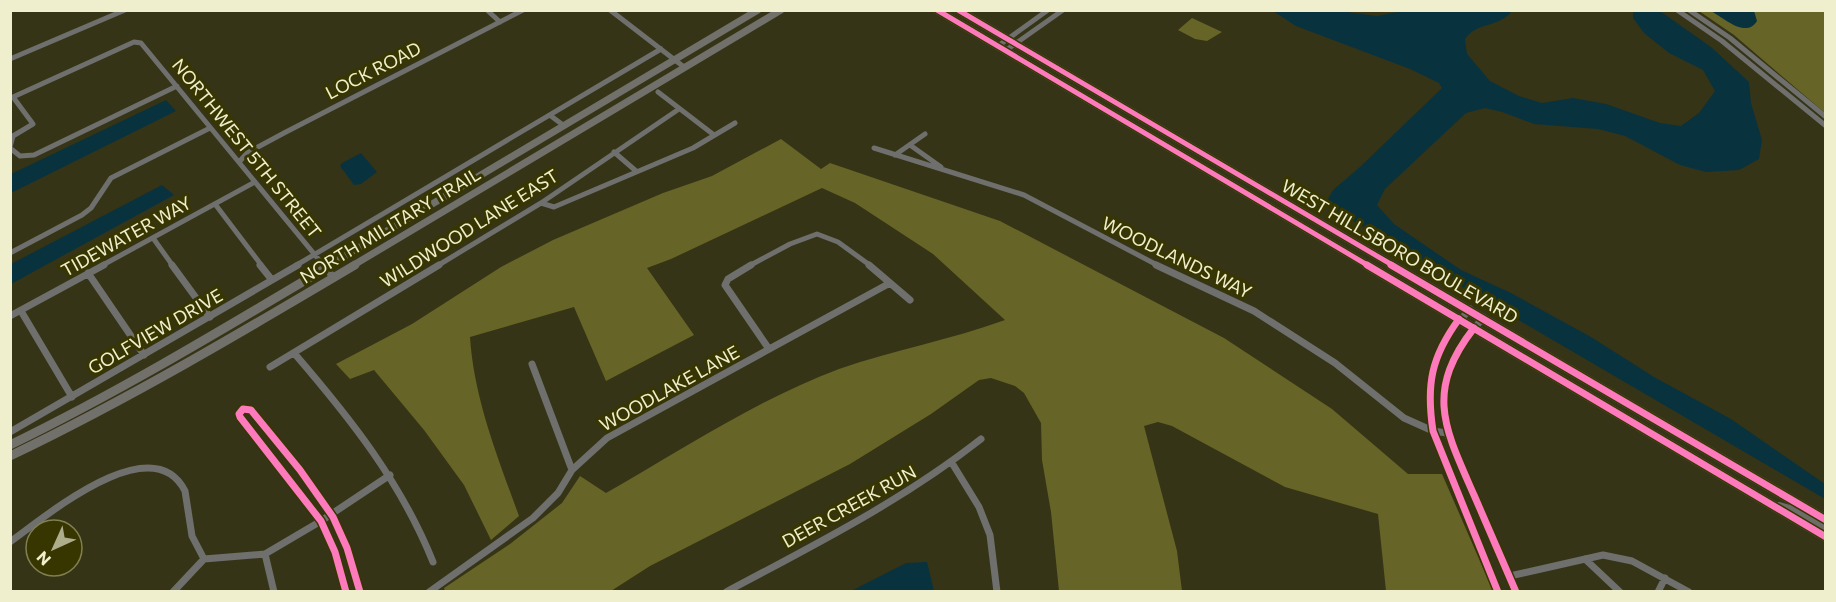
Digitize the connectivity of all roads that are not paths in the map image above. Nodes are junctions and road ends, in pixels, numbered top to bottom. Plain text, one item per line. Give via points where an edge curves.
1 (125, 10) edge
2 (487, 10) edge
3 (522, 10) edge
4 (610, 10) edge
5 (758, 10) edge
6 (781, 10) edge
7 (937, 10) edge
8 (958, 10) edge
9 (1048, 10) edge
10 (1063, 10) edge
11 (1677, 10) edge
12 (1689, 10) edge
13 (500, 22) junction
14 (1007, 39) junction
15 (1015, 44) junction
16 (661, 49) junction
17 (1001, 49) junction
18 (10, 59) edge
19 (674, 59) junction
20 (684, 67) junction
21 (177, 86) junction
22 (658, 92) dead end
23 (679, 109) junction
24 (551, 116) junction
25 (1826, 117) edge
26 (735, 123) dead end
27 (563, 125) junction
28 (1826, 126) edge
29 (210, 128) junction
30 (925, 134) dead end
31 (714, 135) junction
32 (12, 136) edge
33 (1185, 143) junction
34 (1163, 144) junction
35 (910, 145) junction
36 (10, 147) edge
37 (874, 148) dead end
38 (614, 152) junction
39 (1179, 153) junction
40 (895, 155) junction
41 (1208, 156) junction
42 (240, 161) junction
43 (636, 171) junction
44 (947, 171) junction
45 (255, 182) junction
46 (541, 203) junction
47 (214, 204) junction
48 (153, 238) junction
49 (10, 253) edge
50 (314, 254) junction
51 (326, 268) junction
52 (88, 273) junction
53 (334, 278) junction
54 (272, 280) junction
55 (890, 282) junction
56 (910, 300) dead end
57 (1470, 309) junction
58 (21, 311) junction
59 (10, 316) edge
60 (210, 317) junction
61 (1483, 317) junction
62 (1459, 319) junction
63 (1474, 328) junction
64 (769, 349) junction
65 (294, 353) junction
66 (144, 355) junction
67 (532, 364) dead end
68 (270, 367) dead end
69 (72, 397) junction
70 (1433, 431) junction
71 (10, 432) edge
72 (1447, 433) junction
73 (981, 439) dead end
74 (10, 445) edge
75 (10, 456) edge
76 (952, 463) junction
77 (572, 470) junction
78 (390, 475) junction
79 (1774, 508) junction
80 (329, 513) junction
81 (1826, 520) edge
82 (321, 521) junction
83 (1826, 528) edge
84 (1826, 537) edge
85 (10, 542) edge
86 (265, 554) junction
87 (204, 559) junction
88 (1585, 559) junction
89 (433, 562) dead end
90 (1510, 576) junction
91 (1665, 578) junction
92 (173, 591) edge
93 (274, 591) edge
94 (346, 591) edge
95 (360, 591) edge
96 (429, 591) edge
97 (726, 591) edge
98 (997, 591) edge
99 (1498, 591) edge
100 (1516, 591) edge
101 (1620, 591) edge
102 (1658, 591) edge
103 (1689, 591) edge

1 - 18 street
2 - 13 street
3 - 13 street, LOCK ROAD
4 - 16 street
5 - 19 street, NORTH MILITARY TRAIL
6 - 20 street, NORTH MILITARY TRAIL
7 - 17 main road, WEST HILLSBORO BOULEVARD
8 - 14 main road, WEST HILLSBORO BOULEVARD
9 - 14 street
10 - 15 street
11 - 28 street via 1722,41
12 - 25 street via 1730,38
13 - 42 street, LOCK ROAD via 284,132
14 - 15 main road, WEST HILLSBORO BOULEVARD
14 - 17 street
15 - 17 street
15 - 33 main road, WEST HILLSBORO BOULEVARD
16 - 19 street
16 - 24 street, NORTH MILITARY TRAIL
17 - 34 main road, WEST HILLSBORO BOULEVARD
19 - 20 street
19 - 27 street, NORTH MILITARY TRAIL
20 - 53 street, NORTH MILITARY TRAIL
21 - 29 street, NORTHWEST 5TH STREET
21 - 32 street, NORTHWEST 5TH STREET via 141,43 134,42 13,96 33,124
21 - 36 street via 34,155 22,157
22 - 23 street
23 - 31 street
23 - 38 street, WILDWOOD LANE EAST
24 - 27 street
24 - 50 street, NORTH MILITARY TRAIL
26 - 31 street
27 - 51 street, NORTH MILITARY TRAIL
29 - 42 street, NORTHWEST 5TH STREET
29 - 49 street via 111,178 82,215
30 - 35 street
31 - 43 street via 693,148
32 - 36 street
33 - 34 main road
33 - 41 main road, WEST HILLSBORO BOULEVARD
34 - 39 main road, WEST HILLSBORO BOULEVARD
35 - 40 street
35 - 44 street
37 - 40 street, WOODLANDS WAY
38 - 43 street
38 - 46 street, WILDWOOD LANE EAST
39 - 41 main road
39 - 62 main road, WEST HILLSBORO BOULEVARD
40 - 44 street, WOODLANDS WAY
41 - 57 main road, WEST HILLSBORO BOULEVARD
42 - 45 street, NORTHWEST 5TH STREET
43 - 46 street via 554,207
44 - 70 street, WOODLANDS WAY via 1024,195 1129,252 1254,311 1335,363 1404,418
45 - 47 street, TIDEWATER WAY
45 - 50 street, NORTHWEST 5TH STREET
46 - 65 street, WILDWOOD LANE EAST
47 - 48 street, TIDEWATER WAY
47 - 54 street
48 - 52 street, TIDEWATER WAY
48 - 60 street
50 - 51 street, NORTHWEST 5TH STREET
50 - 54 street, GOLFVIEW DRIVE
51 - 53 street, NORTHWEST 5TH STREET
51 - 74 street, NORTH MILITARY TRAIL via 102,399
52 - 58 street, TIDEWATER WAY
52 - 66 street
53 - 75 street, NORTH MILITARY TRAIL via 146,388
54 - 60 street, GOLFVIEW DRIVE
55 - 56 street
55 - 64 street, WOODLAKE LANE
55 - 64 street via 827,235 808,236 728,279 727,291
57 - 61 main road, WEST HILLSBORO BOULEVARD
57 - 62 street
58 - 59 street, TIDEWATER WAY
58 - 69 street
60 - 66 street, GOLFVIEW DRIVE
61 - 63 street
61 - 81 main road, WEST HILLSBORO BOULEVARD
62 - 63 main road, WEST HILLSBORO BOULEVARD
62 - 70 street via 1441,345 1430,374
63 - 72 street via 1457,352 1444,386
63 - 79 main road, WEST HILLSBORO BOULEVARD
64 - 77 street, WOODLAKE LANE via 607,438
65 - 68 street, WILDWOOD LANE EAST
65 - 78 street via 358,427
66 - 69 street, GOLFVIEW DRIVE
67 - 77 street
69 - 71 street, GOLFVIEW DRIVE
70 - 72 street, WOODLANDS WAY
70 - 99 street
72 - 90 street
73 - 76 street, DEER CREEK RUN
76 - 97 street, DEER CREEK RUN via 886,506
76 - 98 street via 979,507 990,535
77 - 96 street, WOODLAKE LANE via 558,493 533,518
78 - 80 street
78 - 89 street
79 - 83 main road via 1797,512
79 - 84 main road, WEST HILLSBORO BOULEVARD
80 - 82 street
80 - 82 street via 251,410 243,409 240,417
80 - 95 street via 349,551
82 - 86 street
82 - 94 street
85 - 87 street via 92,486 122,471 143,466 169,470 183,485 194,542
86 - 87 street
86 - 93 street
87 - 92 street
88 - 90 street
88 - 91 street via 1603,555 1632,561
88 - 101 street
90 - 100 street
91 - 102 street
91 - 103 street

